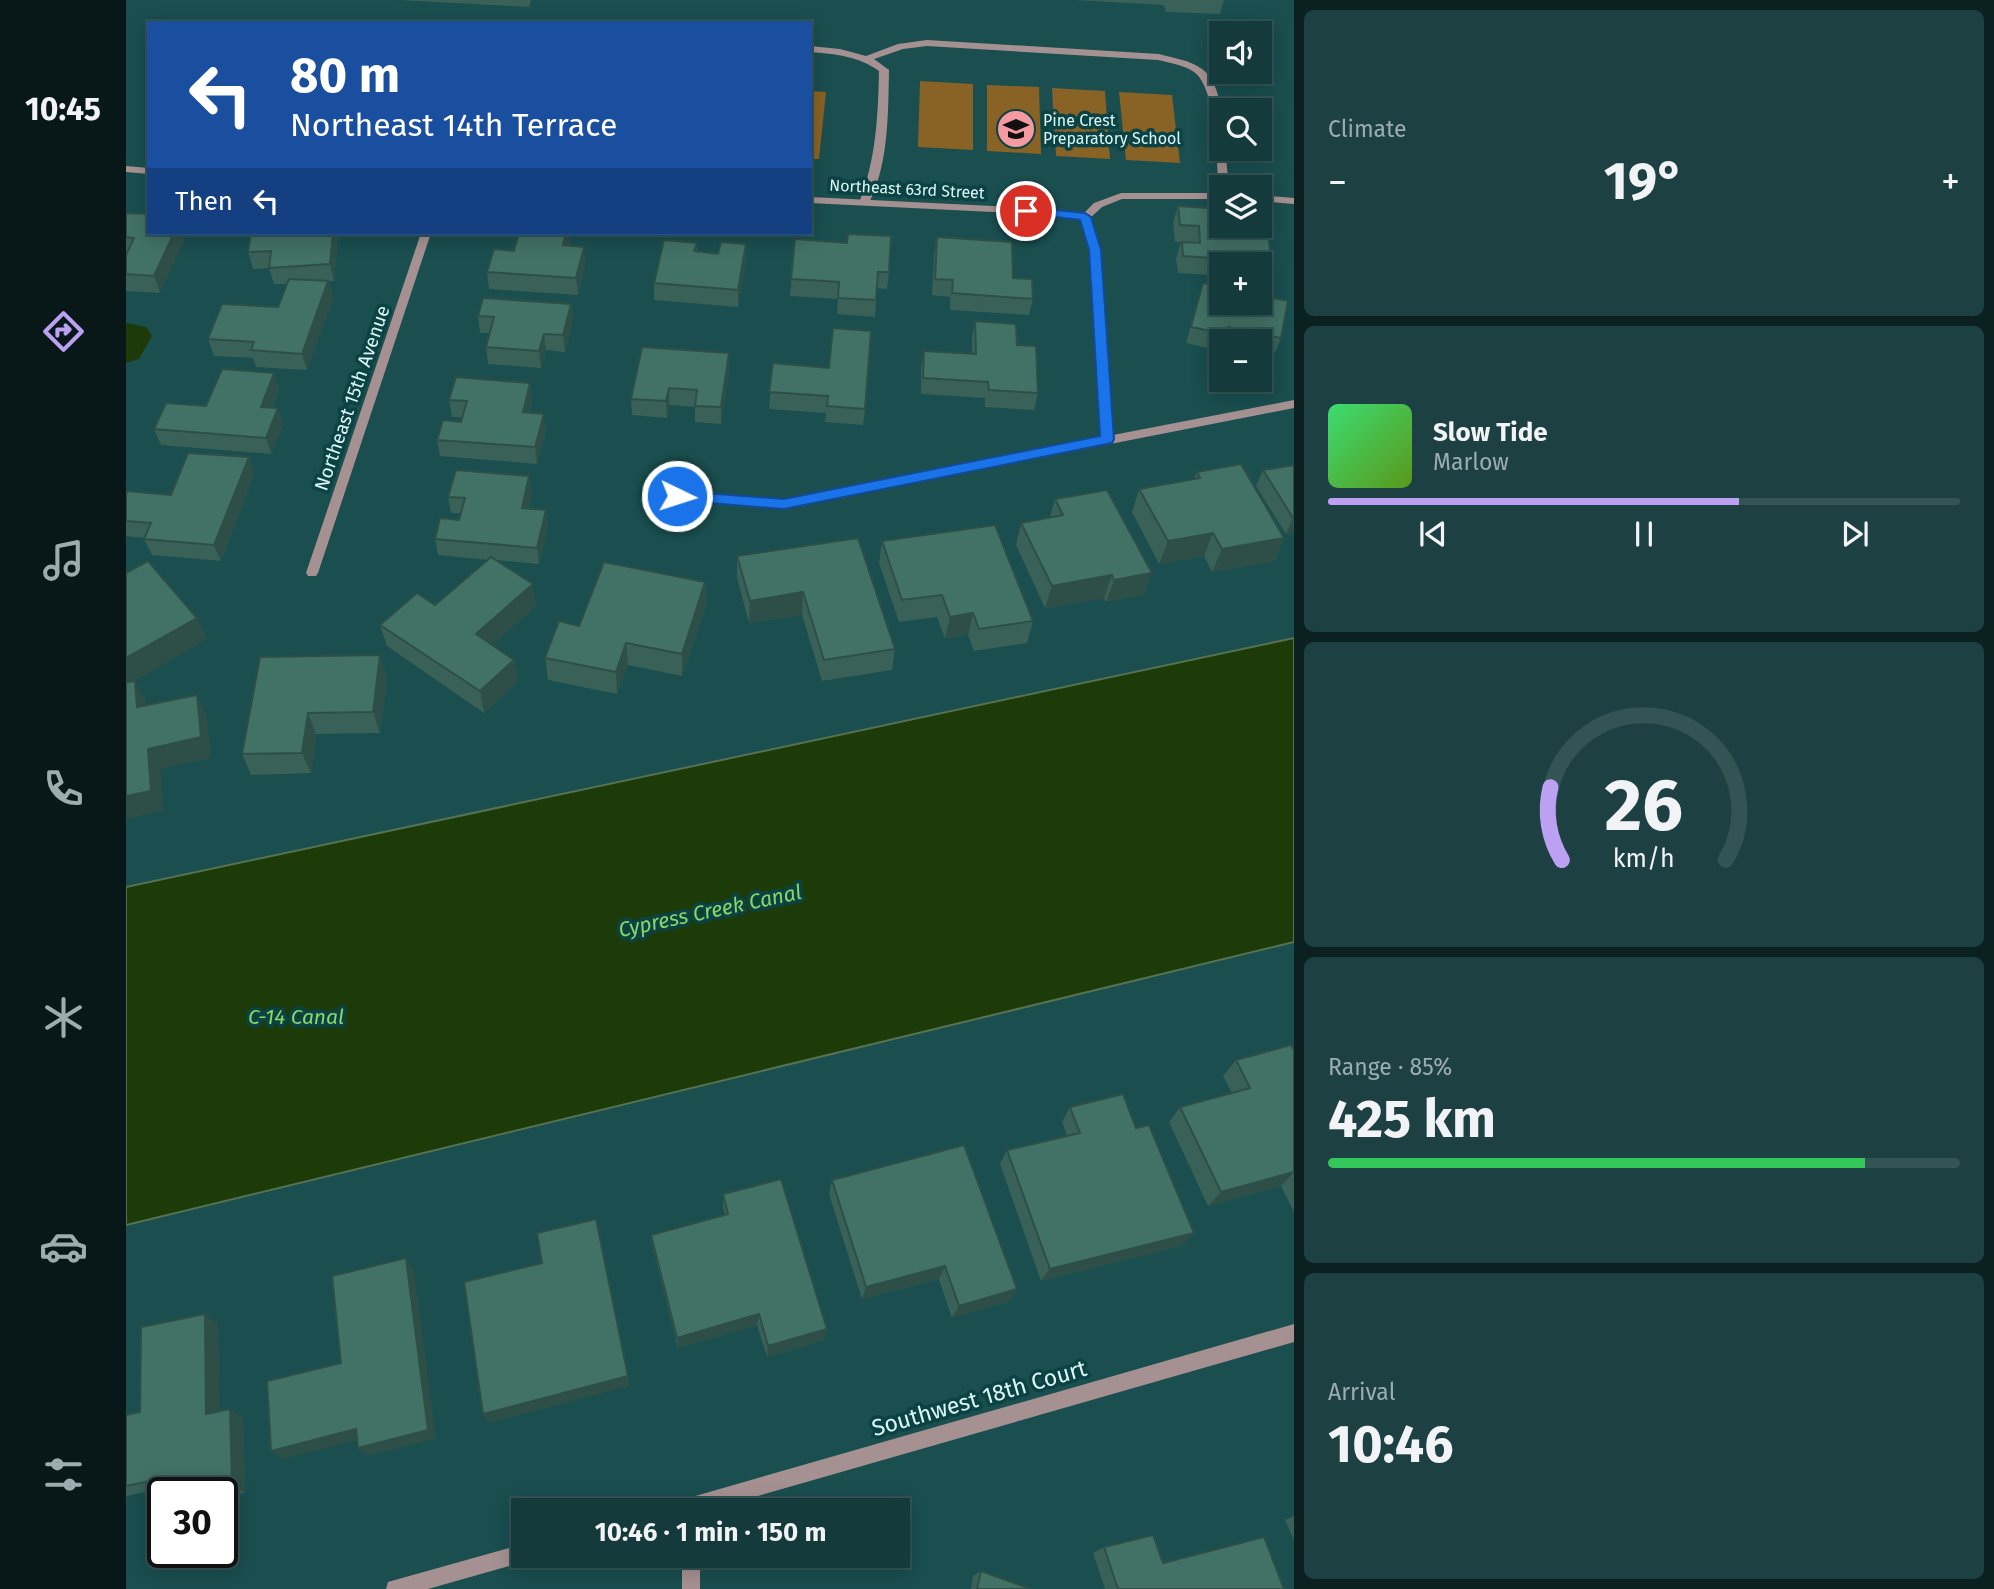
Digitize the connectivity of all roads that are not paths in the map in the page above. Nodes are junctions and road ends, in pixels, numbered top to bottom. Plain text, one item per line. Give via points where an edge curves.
1 (812, 49) edge
2 (869, 58) junction
3 (126, 170) edge
4 (147, 171) edge
5 (1222, 175) edge
6 (1209, 196) edge
7 (1272, 199) edge
8 (812, 200) edge
9 (1294, 201) edge
10 (864, 203) junction
11 (1085, 217) junction
12 (425, 235) edge
13 (1294, 404) edge
14 (1107, 439) junction
15 (677, 496) dead end
16 (312, 573) dead end
17 (1294, 1333) edge
18 (725, 1498) edge
19 (511, 1556) edge
20 (691, 1568) edge
21 (395, 1589) edge
22 (691, 1589) edge

1 - 2 street via 849,51
2 - 5 street via 901,46 927,43 1159,57 1184,64 1201,73 1211,87
2 - 10 street via 884,70 882,146
3 - 4 street
6 - 11 street via 1121,196 1098,205
7 - 9 street
8 - 10 street, Northeast 63rd Street
10 - 11 street, Northeast 63rd Street
11 - 14 street via 1095,250
12 - 16 street, Northeast 15th Avenue
13 - 14 street
14 - 15 street via 784,504
17 - 18 street, Southwest 18th Court
19 - 21 street
20 - 22 street

